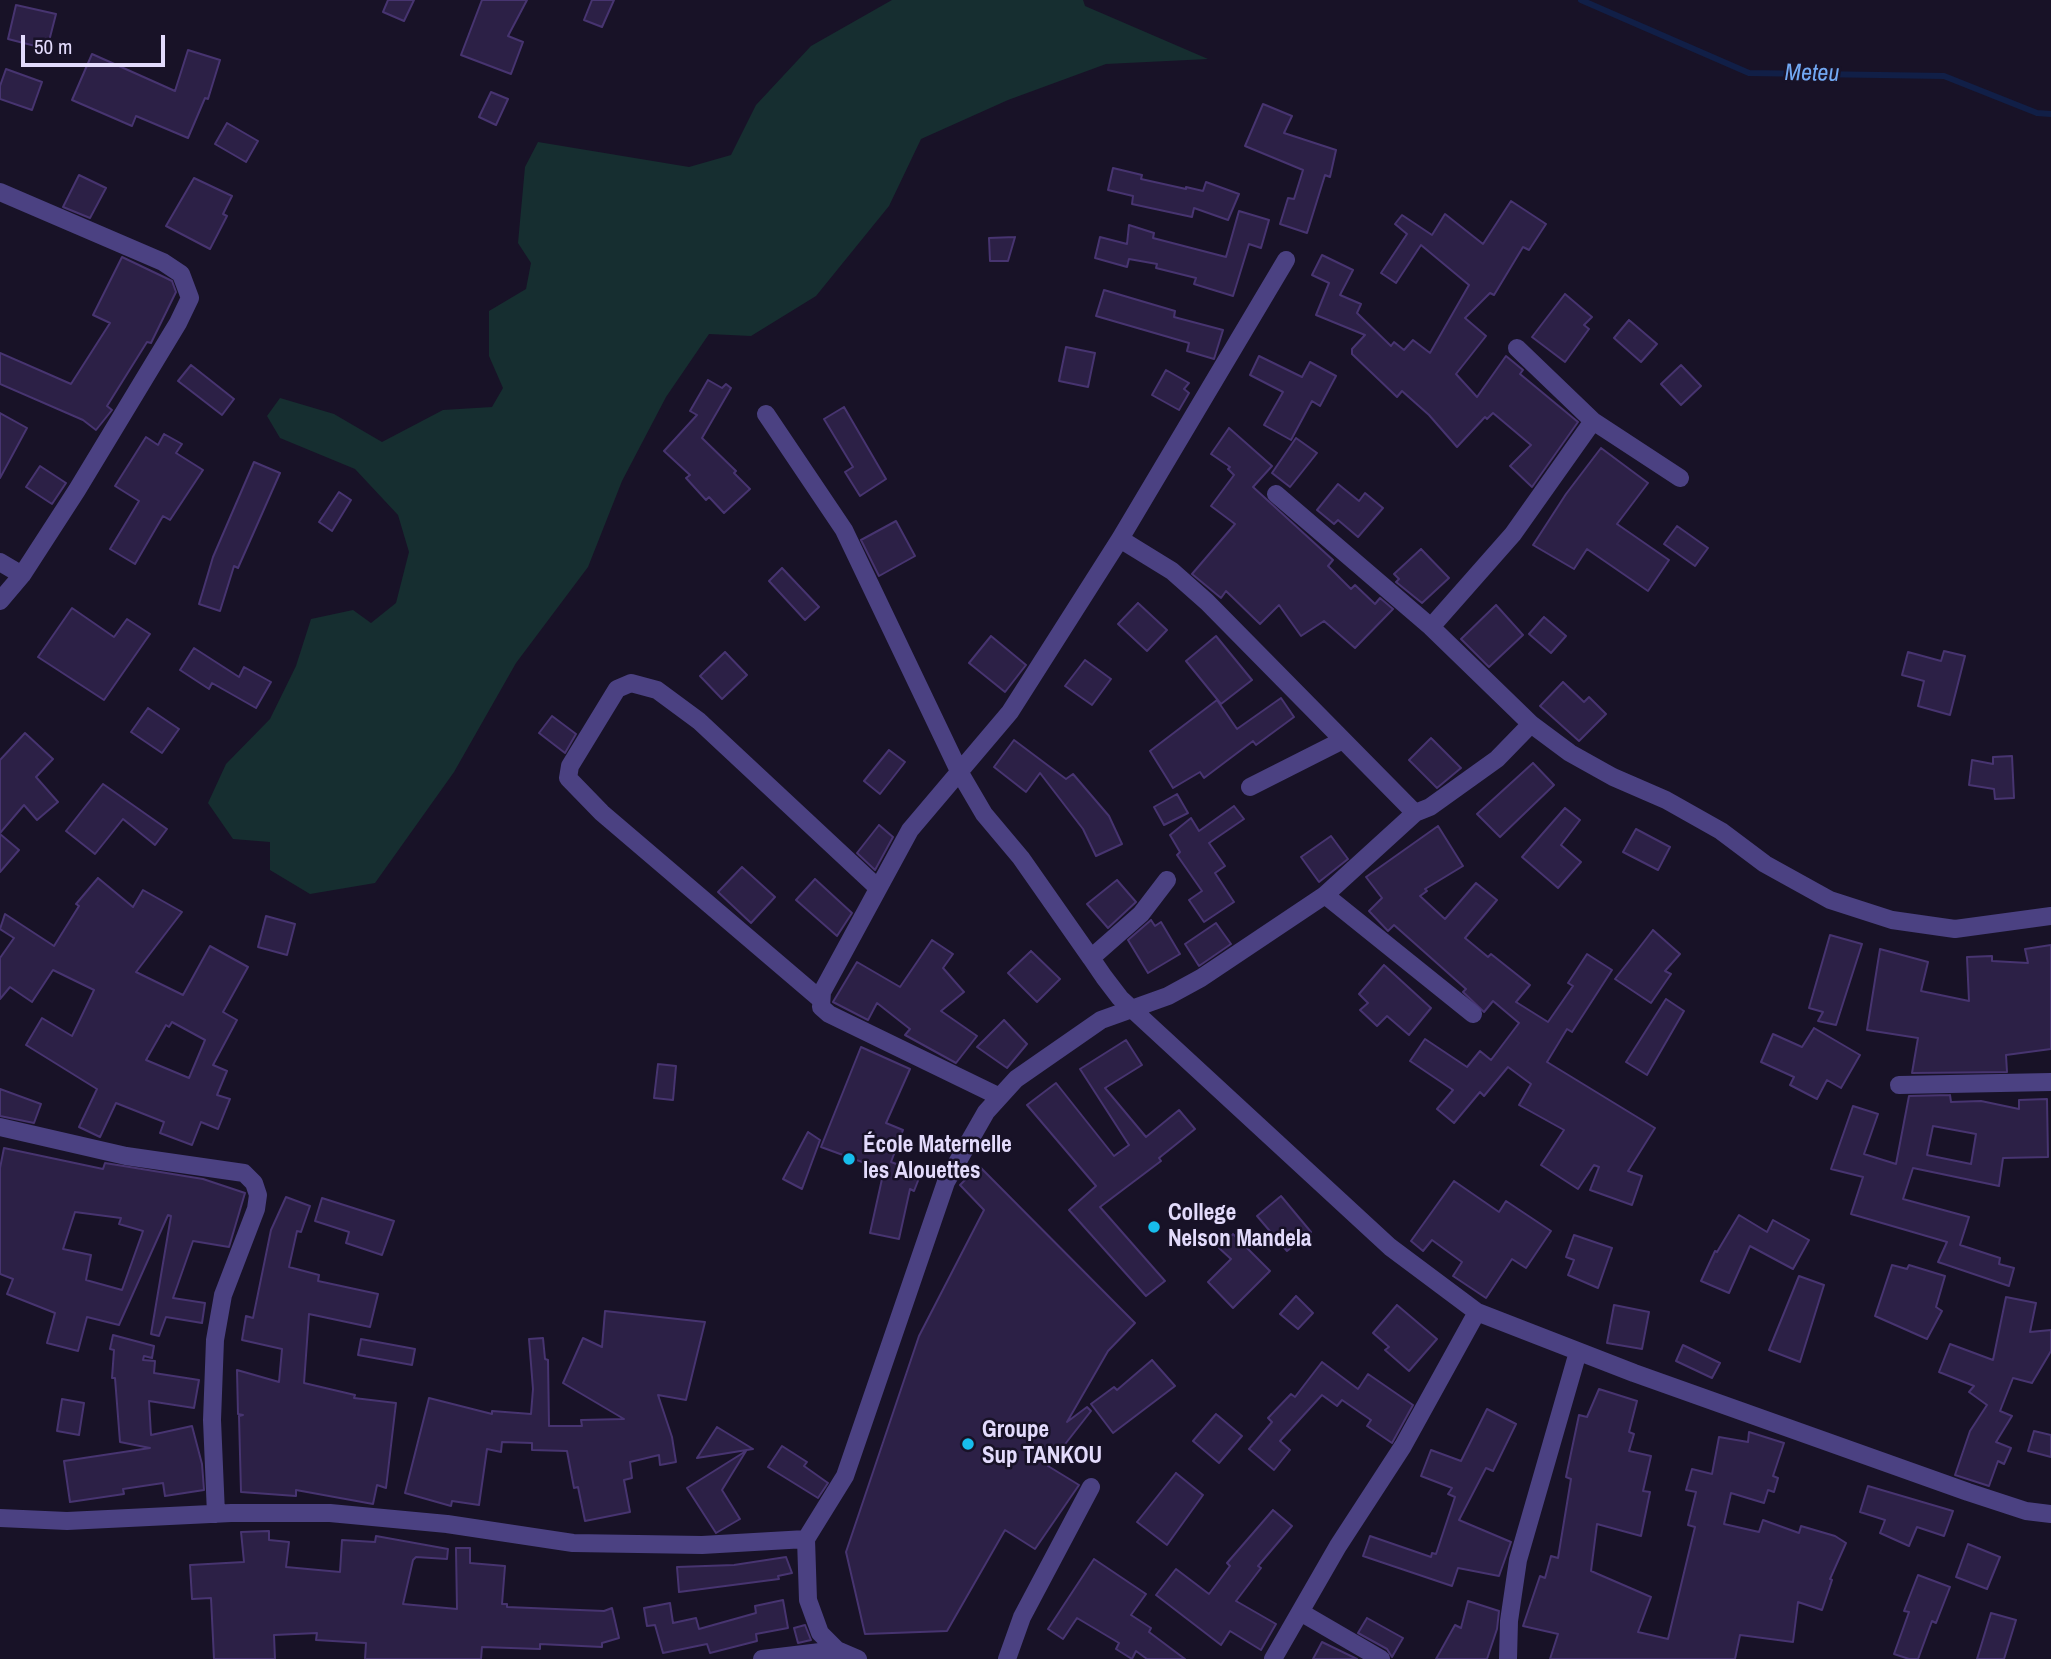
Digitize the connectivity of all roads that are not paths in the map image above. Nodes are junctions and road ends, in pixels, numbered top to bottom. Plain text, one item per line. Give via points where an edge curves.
1 (0, 192) edge
2 (1286, 260) dead end
3 (1517, 348) dead end
4 (766, 414) dead end
5 (1593, 421) junction
6 (1680, 478) dead end
7 (1276, 494) dead end
8 (1120, 539) junction
9 (0, 562) edge
10 (22, 575) junction
11 (0, 601) edge
12 (1431, 627) junction
13 (1531, 724) junction
14 (1341, 741) junction
15 (960, 773) junction
16 (1251, 787) dead end
17 (1415, 813) junction
18 (1167, 880) dead end
19 (878, 888) junction
20 (1325, 895) junction
21 (2051, 916) edge
22 (1091, 958) junction
23 (820, 999) junction
24 (1133, 1007) junction
25 (1473, 1014) dead end
26 (2051, 1082) edge
27 (1899, 1085) dead end
28 (998, 1096) junction
29 (0, 1127) edge
30 (1477, 1312) junction
31 (1578, 1352) junction
32 (1091, 1487) dead end
33 (216, 1514) junction
34 (2051, 1514) edge
35 (0, 1518) edge
36 (806, 1539) junction
37 (1302, 1613) junction
38 (837, 1650) junction
39 (762, 1659) edge
40 (858, 1659) edge
41 (1007, 1659) edge
42 (1273, 1659) edge
43 (1381, 1659) edge
44 (1508, 1659) edge

1 - 10 street via 163,262 181,274 190,298
2 - 8 street
3 - 5 street
4 - 15 street via 844,530
5 - 6 street
5 - 12 street via 1513,534
7 - 12 street
8 - 14 street via 1172,571 1207,602
8 - 15 street via 1010,712
9 - 10 street
10 - 11 street
12 - 13 street
13 - 17 street via 1497,760
13 - 21 street via 1570,753 1667,800 1830,900 1892,920 1955,929
14 - 16 street
14 - 17 street
15 - 19 street via 910,830
15 - 22 street via 984,814
17 - 20 street
18 - 22 street via 1141,914
19 - 23 street
19 - 23 street via 699,721 657,690 631,683 617,689 570,766 568,778 602,813
20 - 24 street via 1201,978 1168,996
20 - 25 street
22 - 24 street via 1120,998
23 - 28 street via 829,1014
24 - 28 street via 1101,1020
24 - 30 street via 1390,1248
26 - 27 street
28 - 36 street via 946,1182 845,1476
29 - 33 street via 126,1156 244,1173 254,1183 256,1209 223,1295 215,1340
30 - 31 street
30 - 37 street
31 - 34 street via 1968,1492 2026,1511
31 - 44 street via 1518,1560
32 - 41 street via 1022,1617
33 - 35 street via 67,1521
33 - 36 street via 330,1513 573,1543 702,1545
36 - 38 street via 808,1600 820,1633
37 - 42 street
37 - 43 street
38 - 39 street
38 - 40 street

